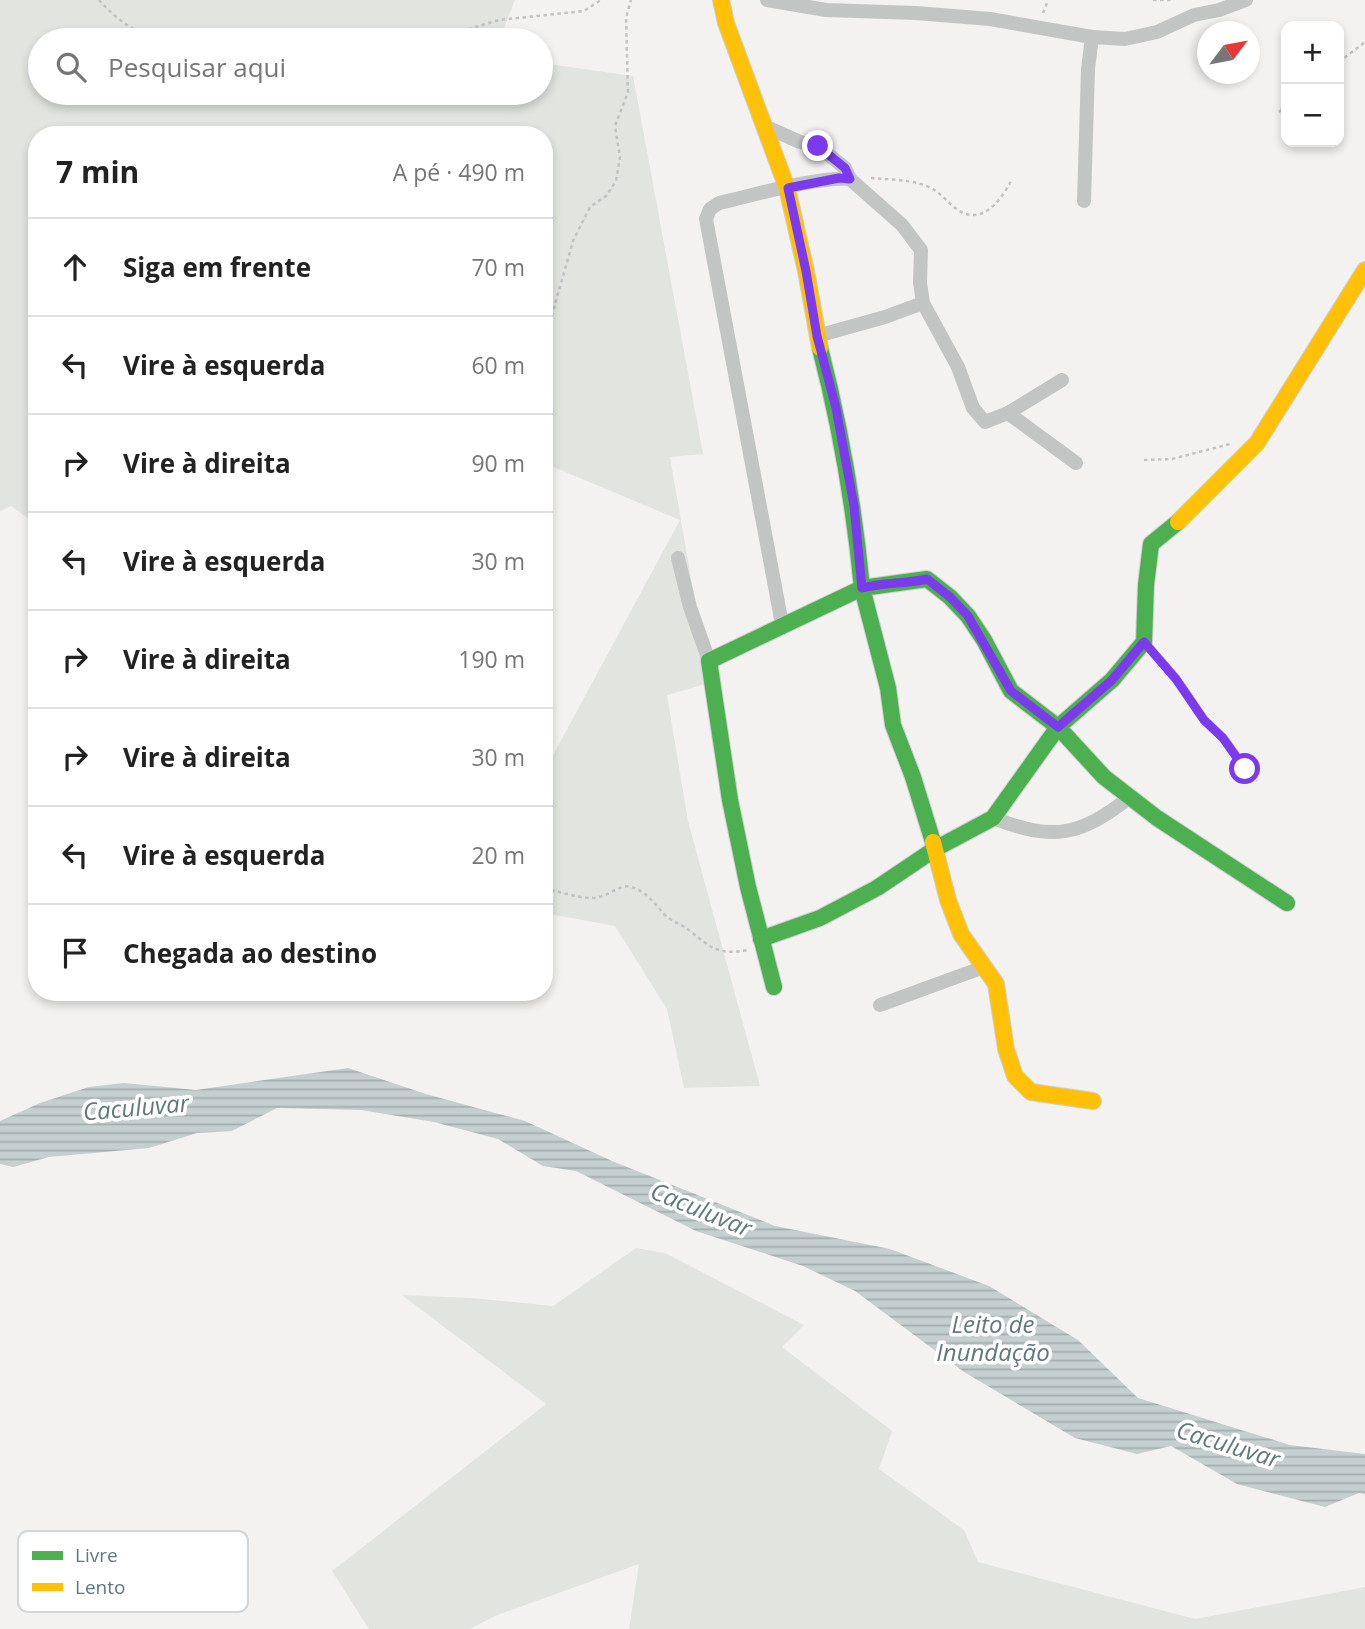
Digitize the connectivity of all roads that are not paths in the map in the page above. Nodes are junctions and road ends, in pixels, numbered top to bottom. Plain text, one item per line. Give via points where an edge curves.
1 (721, 0) edge
2 (770, 0) edge
3 (1246, 0) edge
4 (1091, 37) junction
5 (764, 126) junction
6 (850, 179) junction
7 (788, 188) junction
8 (1084, 201) dead end
9 (1365, 270) edge
10 (923, 303) junction
11 (817, 336) junction
12 (1062, 380) dead end
13 (1008, 414) junction
14 (1076, 463) dead end
15 (678, 558) dead end
16 (862, 588) junction
17 (782, 624) junction
18 (709, 661) junction
19 (1058, 727) junction
20 (1130, 797) junction
21 (993, 818) junction
22 (935, 849) junction
23 (1287, 903) dead end
24 (762, 942) junction
25 (984, 967) junction
26 (774, 987) dead end
27 (880, 1005) dead end
28 (1093, 1101) dead end

1 - 5 street
2 - 4 street via 826,10 990,19
3 - 4 street via 1157,32 1125,39
4 - 8 street
5 - 6 street via 818,146 845,168
5 - 7 street
6 - 7 street
6 - 10 street via 902,225 921,250
7 - 11 street
7 - 17 street via 719,204 710,209 706,219
9 - 19 street via 1257,443 1191,511 1151,544 1144,642 1112,680
10 - 11 street
10 - 13 street via 958,367 977,416 985,422
11 - 16 street via 854,506
12 - 13 street
13 - 14 street
15 - 18 street
16 - 17 street
16 - 19 street via 927,579 968,616 1011,691
16 - 22 street via 893,725
17 - 18 street
18 - 24 street via 730,800
19 - 20 street via 1104,777
19 - 21 street
20 - 21 street via 1078,830 1023,829
20 - 23 street
21 - 22 street
22 - 24 street via 877,888
22 - 25 street via 961,934
24 - 26 street
25 - 27 street
25 - 28 street via 996,984 1015,1076 1031,1092

